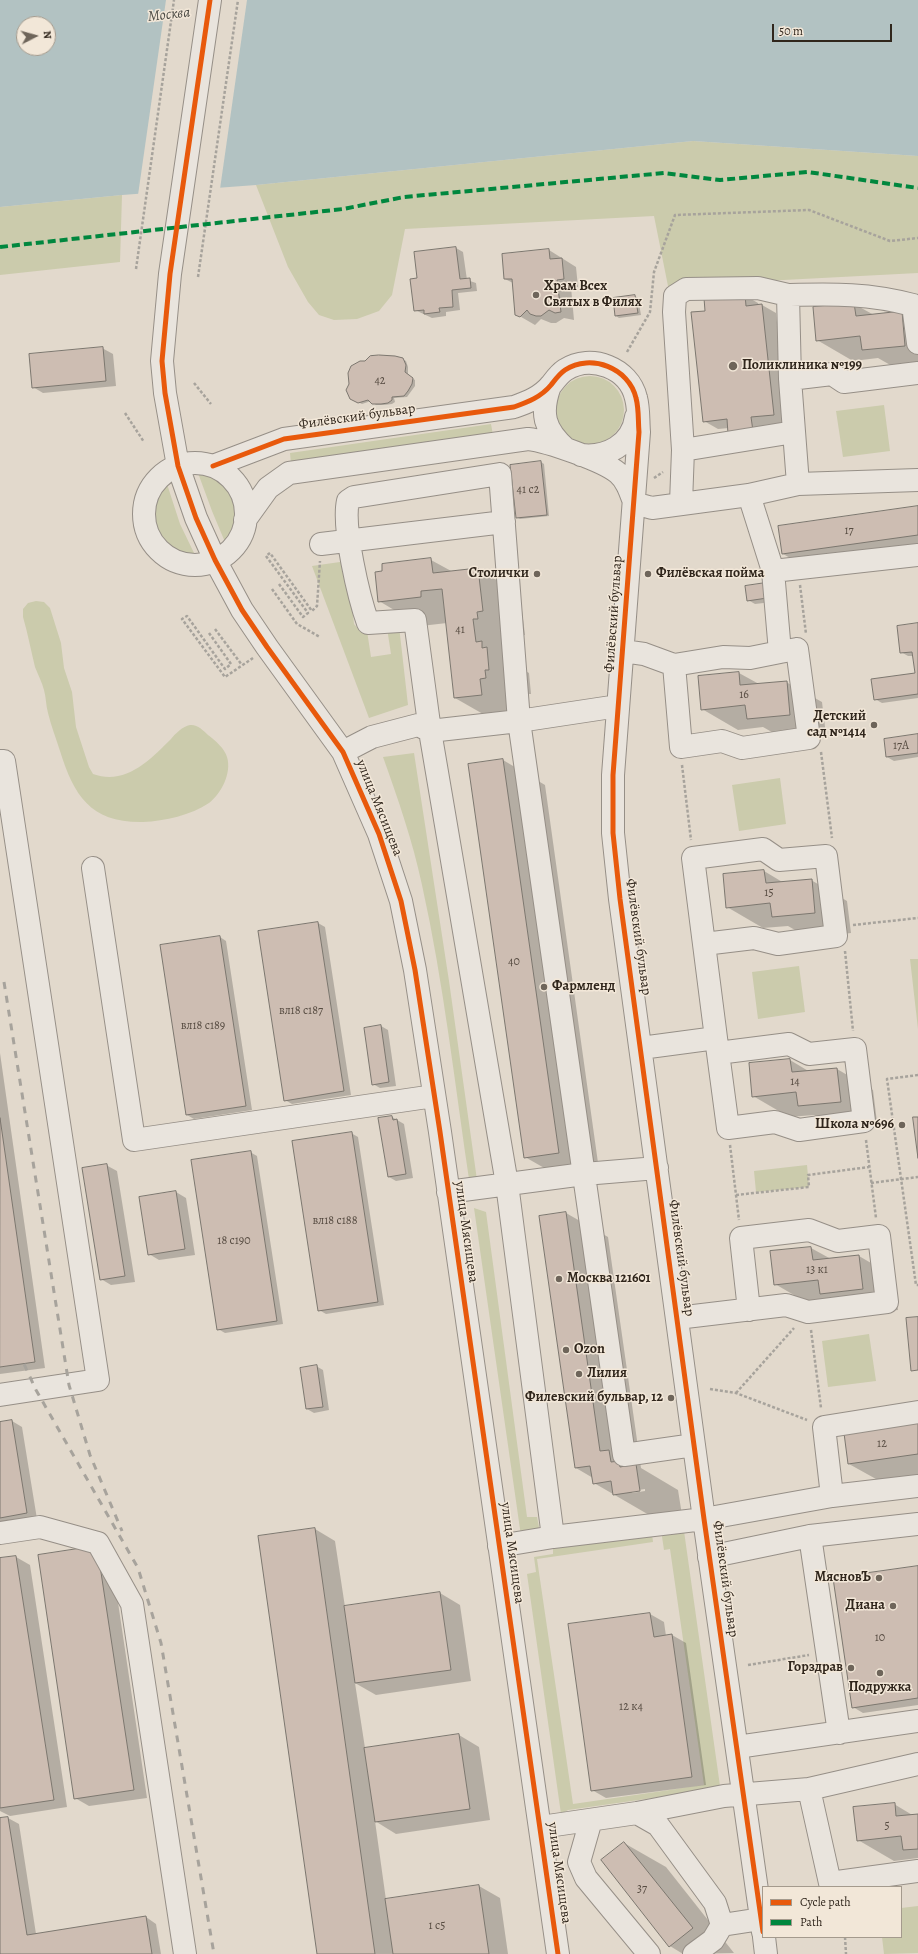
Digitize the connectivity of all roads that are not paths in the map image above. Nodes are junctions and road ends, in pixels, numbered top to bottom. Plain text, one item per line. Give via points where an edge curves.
1 (210, 0) edge
2 (788, 295) junction
3 (918, 343) edge
4 (918, 374) edge
5 (790, 379) junction
6 (550, 386) junction
7 (637, 410) junction
8 (794, 432) junction
9 (683, 450) junction
10 (573, 452) junction
11 (178, 466) junction
12 (213, 466) junction
13 (918, 480) edge
14 (798, 484) junction
15 (749, 495) junction
16 (634, 503) junction
17 (681, 503) junction
18 (245, 520) junction
19 (504, 522) junction
20 (349, 540) junction
21 (321, 544) road end
22 (918, 555) edge
23 (215, 560) junction
24 (773, 571) junction
25 (623, 651) junction
26 (780, 652) junction
27 (674, 665) junction
28 (618, 706) junction
29 (519, 721) junction
30 (430, 731) junction
31 (344, 752) junction
32 (0, 761) edge
33 (93, 868) dead end
34 (704, 944) junction
35 (717, 1045) junction
36 (641, 1048) junction
37 (434, 1096) junction
38 (657, 1168) junction
39 (584, 1174) junction
40 (506, 1184) junction
41 (448, 1192) junction
42 (749, 1310) junction
43 (677, 1318) junction
44 (0, 1395) edge
45 (918, 1412) edge
46 (694, 1445) junction
47 (918, 1486) edge
48 (832, 1496) junction
49 (704, 1519) junction
50 (918, 1524) edge
51 (0, 1533) edge
52 (810, 1536) junction
53 (553, 1537) junction
54 (499, 1546) junction
55 (709, 1557) junction
56 (918, 1721) edge
57 (839, 1733) junction
58 (737, 1747) junction
59 (918, 1764) edge
60 (809, 1789) junction
61 (744, 1794) junction
62 (637, 1813) junction
63 (591, 1820) junction
64 (541, 1827) junction
65 (918, 1871) edge
66 (762, 1922) edge
67 (722, 1925) junction
68 (762, 1929) edge
69 (764, 1938) edge
70 (185, 1954) edge
71 (558, 1954) edge
72 (649, 1954) edge
73 (694, 1954) edge
74 (766, 1954) edge

1 - 11 street, улица Мясищева via 170,274 162,361 164,393
2 - 3 street via 857,294 913,305
2 - 5 street
2 - 9 street via 758,288 686,289 675,296
4 - 5 street via 844,382 832,374
5 - 8 street
6 - 7 street, Филёвский бульвар via 561,374 575,365 607,365 616,370 631,386
6 - 10 street, Филёвский бульвар via 545,399 544,413 548,427 555,439
6 - 12 street, Филёвский бульвар via 530,402 514,407 284,439
7 - 10 street, Филёвский бульвар via 636,422 631,433 614,450 592,456
7 - 16 street, Филёвский бульвар via 639,432
8 - 9 street
8 - 14 street
9 - 17 street
10 - 16 street, Филёвский бульвар via 617,472 627,484
10 - 18 street, Филёвский бульвар via 528,439 289,473 268,488
11 - 12 street via 196,463
11 - 23 street, улица Мясищева via 196,518
11 - 23 street via 167,471 151,488 144,518 148,533 156,547 168,557 183,564 196,565
12 - 18 street via 228,475 240,489 245,502
13 - 14 street
14 - 15 street
15 - 17 street
15 - 24 street
16 - 17 street via 652,508
16 - 25 street, Филёвский бульвар
18 - 23 street via 239,540 231,550
19 - 20 street
19 - 20 street via 500,474 354,497 348,501 347,507
19 - 29 street
20 - 21 street
20 - 30 street via 361,604 368,623 415,620
22 - 24 street
23 - 31 street, улица Мясищева via 242,610
24 - 26 street
25 - 27 street via 644,654
25 - 28 street, Филёвский бульвар
26 - 27 street via 750,658 723,657
26 - 27 street via 797,648 810,738 742,748 722,742 680,747
28 - 29 street
28 - 36 street, Филёвский бульвар via 613,774 613,833
29 - 30 street
29 - 39 street
30 - 31 street via 418,725 372,737
30 - 40 street
31 - 37 street, улица Мясищева via 379,834 401,901 415,970
32 - 44 street via 4,761 98,1380
33 - 37 street via 134,1140
34 - 34 street via 754,938 778,944 836,936 826,856 779,860 763,849 693,858
34 - 35 street
35 - 35 street via 789,1044 809,1054 855,1049 864,1121 800,1130 775,1122 728,1128
35 - 36 street
36 - 38 street, Филёвский бульвар
37 - 41 street, улица Мясищева
38 - 39 street
38 - 43 street, Филёвский бульвар
39 - 40 street
39 - 46 street via 624,1455
40 - 41 street
40 - 53 street
41 - 54 street, улица Мясищева
42 - 42 street via 741,1238 809,1230 838,1241 879,1236 888,1302 808,1312 786,1305
42 - 43 street
43 - 46 street, Филёвский бульвар
45 - 48 street via 824,1427
46 - 49 street, Филёвский бульвар
47 - 48 street
48 - 49 street
49 - 53 street
49 - 55 street, Филёвский бульвар
50 - 52 street
51 - 70 street via 40,1527 98,1543 132,1604
52 - 55 street
52 - 57 street
53 - 54 street
54 - 64 street, улица Мясищева
55 - 58 street, Филёвский бульвар
56 - 57 street
57 - 58 street
58 - 61 street, Филёвский бульвар
59 - 60 street
60 - 61 street
60 - 65 street via 830,1883
61 - 62 street
61 - 66 street, Филёвский бульвар
62 - 63 street
62 - 67 street via 658,1825 715,1903
63 - 64 street
63 - 72 street via 579,1862 586,1878
64 - 71 street, улица Мясищева
67 - 68 street
67 - 73 street via 713,1940
69 - 74 street, Филёвский бульвар

